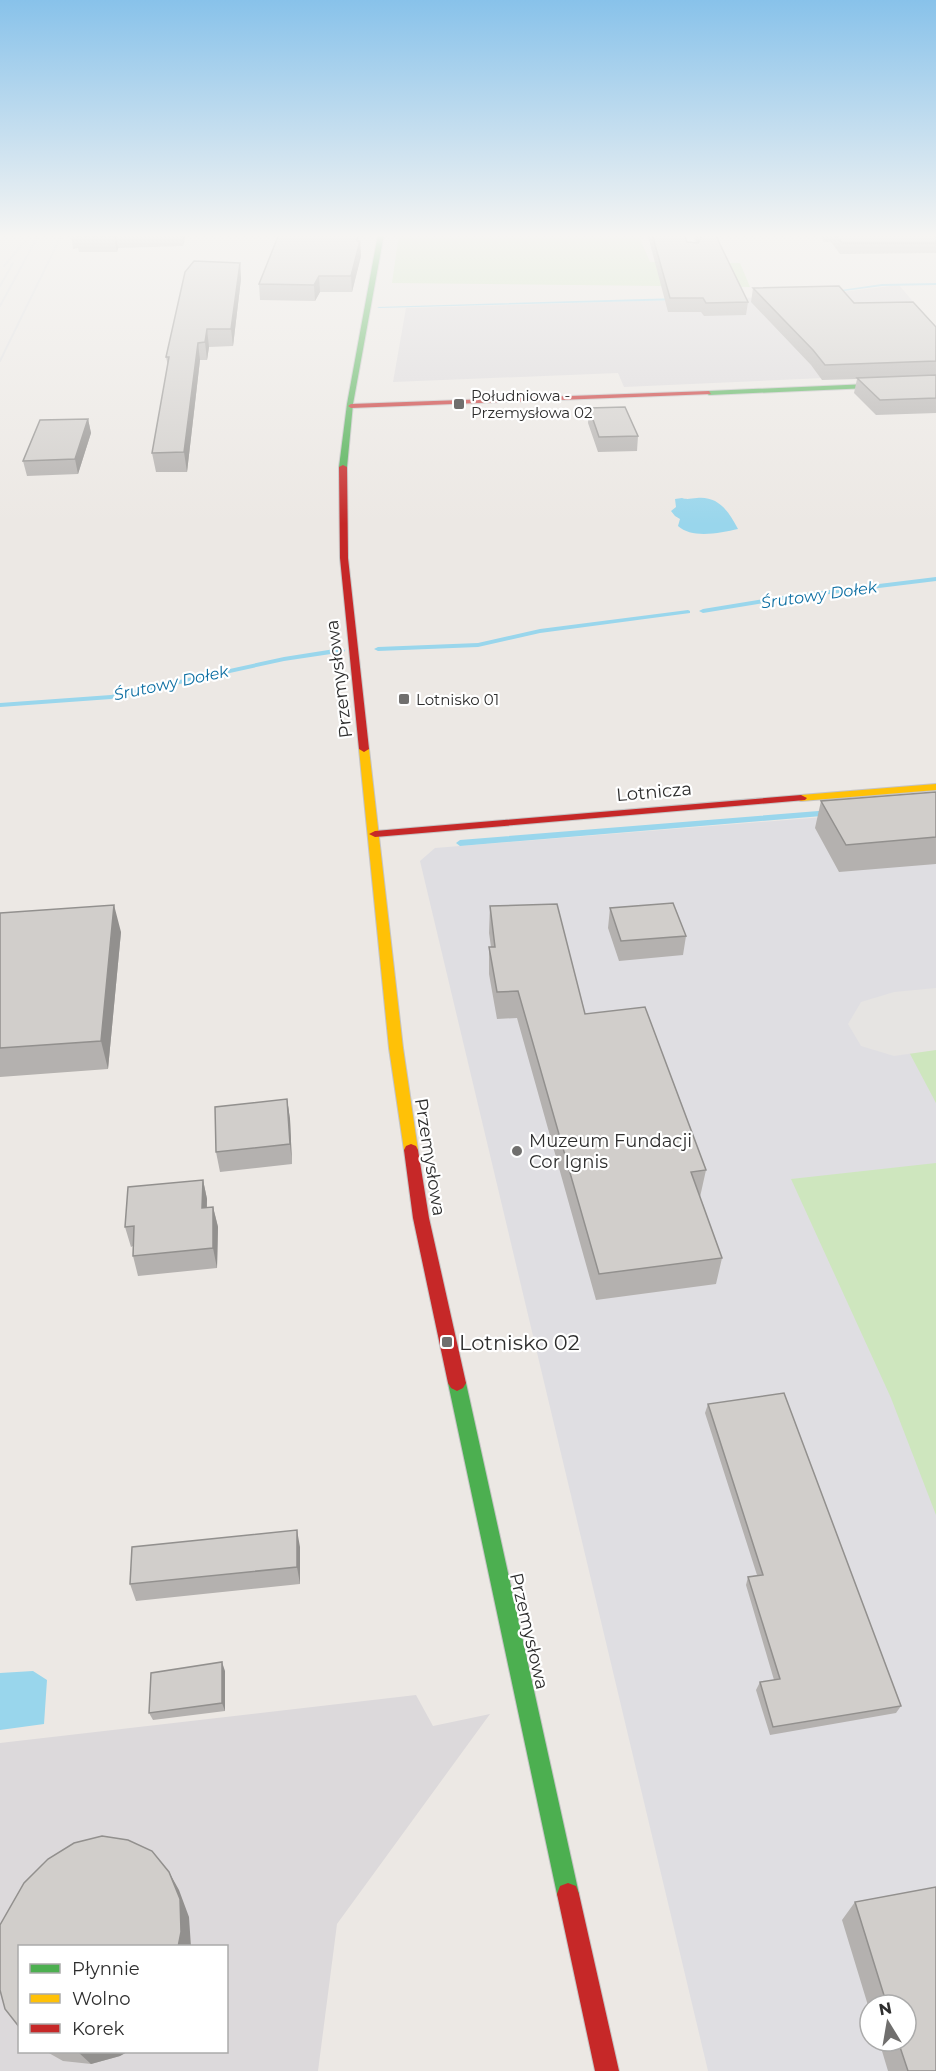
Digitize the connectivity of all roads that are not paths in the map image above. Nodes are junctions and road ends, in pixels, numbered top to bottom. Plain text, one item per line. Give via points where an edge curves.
1 (364, 331) edge
2 (936, 383) edge
3 (351, 406) junction
4 (936, 787) edge
5 (375, 834) junction
6 (607, 2071) edge

1 - 3 street, Przemysłowa
2 - 3 street
3 - 5 street, Przemysłowa via 343,462 344,558
4 - 5 street, Lotnicza
5 - 6 street, Przemysłowa via 396,1048 421,1218

